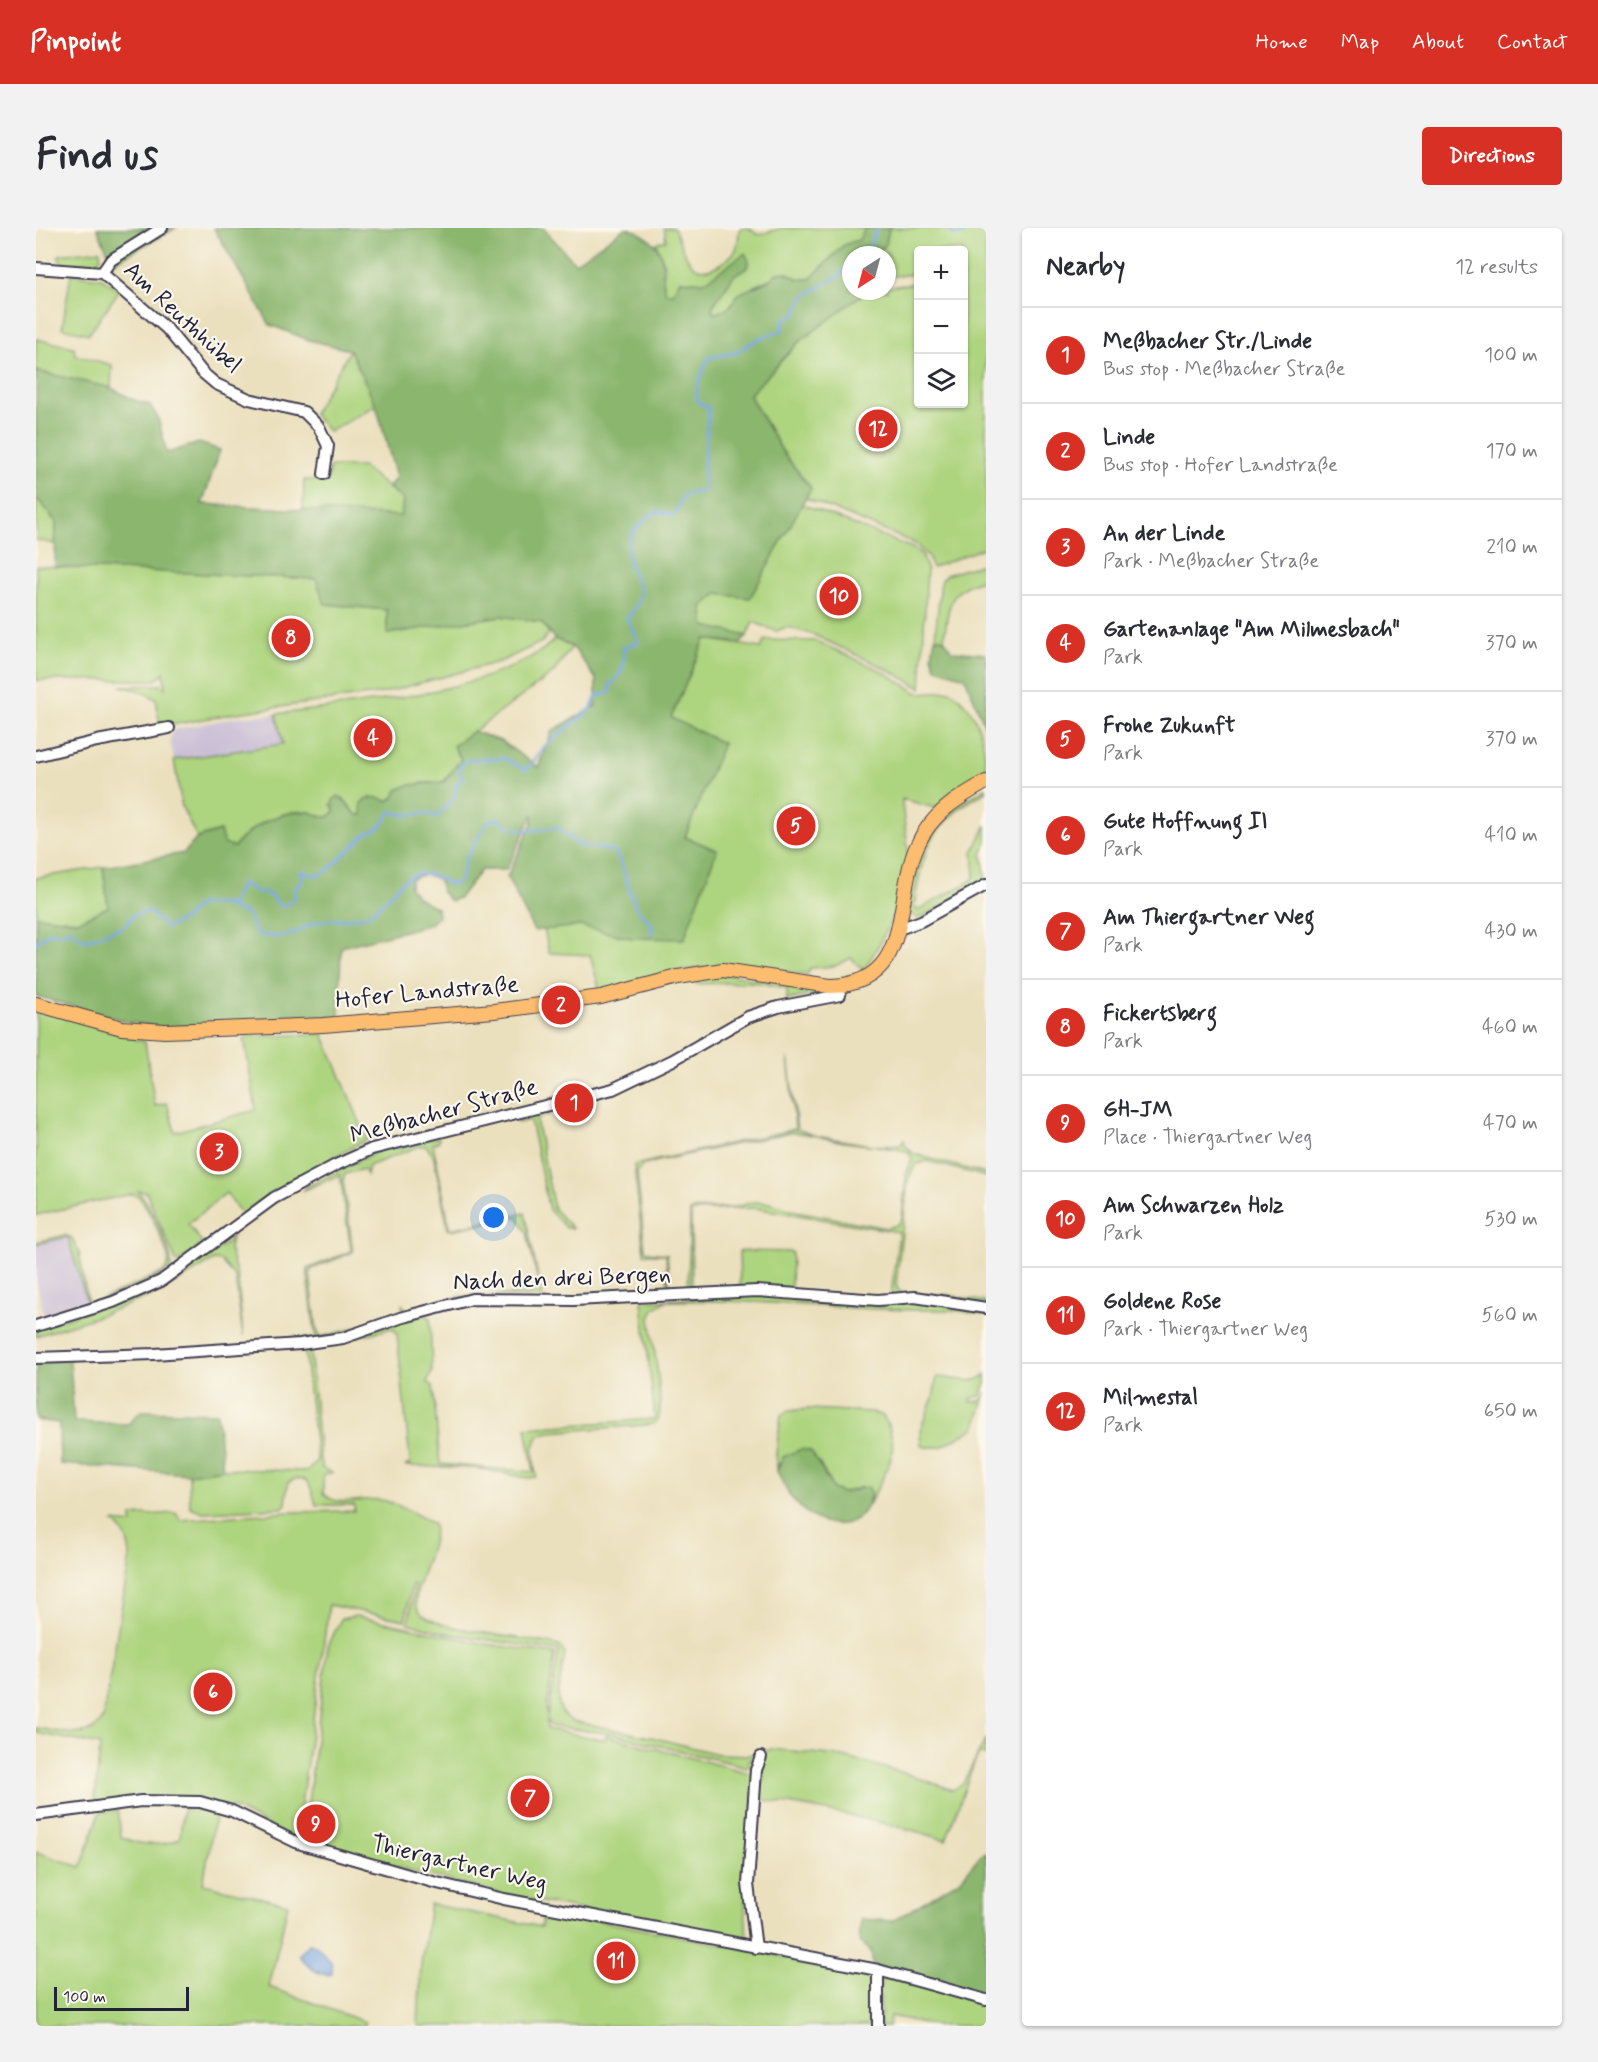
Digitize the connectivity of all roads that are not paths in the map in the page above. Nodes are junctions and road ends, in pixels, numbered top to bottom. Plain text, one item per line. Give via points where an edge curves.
1 (162, 228) edge
2 (36, 268) edge
3 (102, 273) junction
4 (324, 474) dead end
5 (169, 728) dead end
6 (36, 756) edge
7 (986, 782) edge
8 (986, 885) edge
9 (899, 929) junction
10 (842, 985) junction
11 (36, 1004) edge
12 (986, 1308) edge
13 (36, 1326) edge
14 (36, 1358) edge
15 (761, 1757) dead end
16 (36, 1815) edge
17 (756, 1948) junction
18 (878, 1970) junction
19 (986, 2000) edge
20 (878, 2026) edge

1 - 3 street, Am Reuthhübel via 111,260
2 - 3 street, Am Reuthhübel
3 - 4 street, Am Reuthhübel via 167,329 216,384 249,399 304,412 319,427 328,446
5 - 6 street
7 - 9 main road, Hofer Landstraße via 949,804 925,830 913,856
8 - 9 street
9 - 10 main road, Hofer Landstraße via 890,952 872,974
10 - 11 main road, Hofer Landstraße via 723,970 601,997 494,1011 323,1025 165,1031 122,1028
10 - 13 street, Meßbacher Straße via 840,995 748,1017 613,1089 372,1149 274,1198 161,1281 113,1302
12 - 14 street, Nach den drei Bergen via 934,1299 878,1300 757,1291 574,1300 472,1299 400,1317 343,1338 300,1344
15 - 17 street via 756,1770 748,1884
16 - 17 street, Thiergartner Weg via 141,1801 200,1802 232,1810 298,1843 433,1882
17 - 18 street, Thiergartner Weg
18 - 19 street, Thiergartner Weg
18 - 20 street

